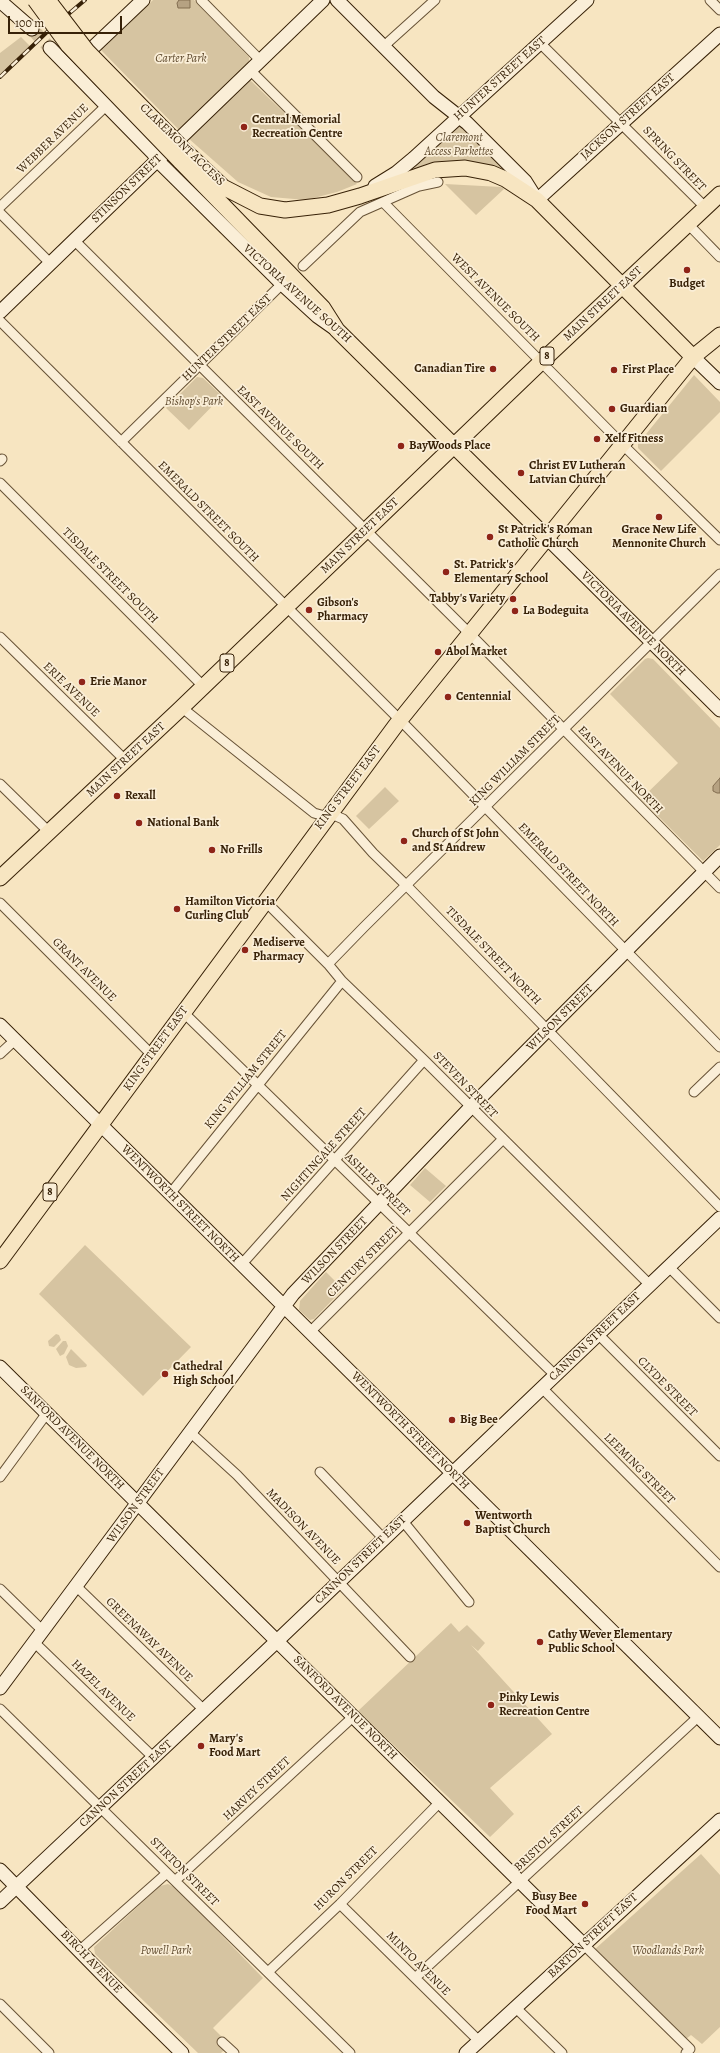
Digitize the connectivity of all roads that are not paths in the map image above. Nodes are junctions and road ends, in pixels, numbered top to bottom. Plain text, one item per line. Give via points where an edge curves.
1 (35, 0) edge
2 (48, 0) edge
3 (143, 0) edge
4 (201, 0) edge
5 (323, 0) edge
6 (337, 0) edge
7 (435, 0) edge
8 (586, 0) edge
9 (710, 0) edge
10 (0, 1) edge
11 (720, 10) edge
12 (32, 29) tunnel mouth
13 (720, 34) edge
14 (540, 43) junction
15 (384, 46) junction
16 (50, 48) tunnel mouth
17 (260, 60) junction
18 (71, 69) junction
19 (250, 70) junction
20 (106, 106) junction
21 (458, 116) junction
22 (623, 123) junction
23 (182, 156) junction
24 (158, 160) junction
25 (357, 177) dead end
26 (438, 182) dead end
27 (720, 194) edge
28 (354, 198) junction
29 (537, 200) junction
30 (383, 202) junction
31 (0, 207) edge
32 (705, 207) junction
33 (0, 213) edge
34 (688, 224) junction
35 (74, 240) junction
36 (720, 257) edge
37 (50, 263) junction
38 (303, 266) dead end
39 (282, 284) junction
40 (622, 286) junction
41 (0, 312) edge
42 (0, 321) edge
43 (338, 330) junction
44 (720, 335) edge
45 (694, 357) junction
46 (541, 362) junction
47 (200, 365) junction
48 (720, 383) edge
49 (121, 442) junction
50 (623, 445) junction
51 (453, 446) junction
52 (0, 484) edge
53 (365, 531) junction
54 (546, 537) junction
55 (720, 540) edge
56 (720, 574) edge
57 (285, 607) junction
58 (469, 633) junction
59 (0, 637) edge
60 (651, 642) junction
61 (203, 686) junction
62 (181, 707) junction
63 (720, 710) edge
64 (400, 719) junction
65 (563, 730) junction
66 (126, 760) junction
67 (0, 784) edge
68 (486, 808) junction
69 (328, 815) junction
70 (49, 832) junction
71 (720, 856) edge
72 (704, 872) junction
73 (0, 878) edge
74 (407, 886) junction
75 (720, 888) edge
76 (264, 900) junction
77 (0, 903) edge
78 (625, 950) junction
79 (328, 964) junction
80 (342, 981) junction
81 (183, 1012) junction
82 (0, 1025) edge
83 (548, 1030) junction
84 (15, 1040) junction
85 (720, 1047) edge
86 (0, 1054) edge
87 (151, 1054) junction
88 (424, 1060) junction
89 (720, 1068) edge
90 (257, 1085) junction
91 (694, 1092) dead end
92 (470, 1108) junction
93 (100, 1125) junction
94 (502, 1140) junction
95 (335, 1160) junction
96 (170, 1194) junction
97 (379, 1204) junction
98 (720, 1207) edge
99 (720, 1218) edge
100 (409, 1233) junction
101 (0, 1261) edge
102 (241, 1265) junction
103 (669, 1267) junction
104 (650, 1285) junction
105 (284, 1306) junction
106 (720, 1318) edge
107 (310, 1332) junction
108 (598, 1334) junction
109 (0, 1367) edge
110 (555, 1375) junction
111 (542, 1388) junction
112 (47, 1413) junction
113 (191, 1434) junction
114 (720, 1456) edge
115 (320, 1472) dead end
116 (452, 1472) junction
117 (0, 1477) edge
118 (138, 1503) junction
119 (402, 1520) junction
120 (383, 1538) junction
121 (720, 1567) edge
122 (338, 1582) junction
123 (77, 1587) junction
124 (0, 1589) edge
125 (469, 1602) dead end
126 (44, 1631) junction
127 (277, 1641) junction
128 (35, 1643) junction
129 (410, 1657) dead end
130 (0, 1688) edge
131 (0, 1709) edge
132 (204, 1710) junction
133 (354, 1716) junction
134 (698, 1717) junction
135 (720, 1738) edge
136 (154, 1758) junction
137 (440, 1802) junction
138 (101, 1807) junction
139 (720, 1820) edge
140 (0, 1870) edge
141 (167, 1873) junction
142 (176, 1880) junction
143 (521, 1881) junction
144 (16, 1887) junction
145 (0, 1902) edge
146 (340, 1904) junction
147 (584, 1945) junction
148 (80, 1950) junction
149 (268, 1972) junction
150 (415, 1978) junction
151 (0, 2004) edge
152 (516, 2008) junction
153 (479, 2041) junction
154 (222, 2042) dead end
155 (688, 2051) edge
156 (49, 2053) edge
157 (182, 2053) edge
158 (234, 2053) edge
159 (350, 2053) edge
160 (466, 2053) edge
161 (562, 2053) edge

1 - 23 main road, CLAREMONT ACCESS, bridge via 68,45
2 - 23 main road, CLAREMONT ACCESS, bridge via 87,51
3 - 18 main road
4 - 17 street
5 - 17 main road, STINSON STREET
6 - 15 main road
7 - 15 street
8 - 14 main road, HUNTER STREET EAST
9 - 11 street
10 - 12 main road
13 - 22 main road, JACKSON STREET EAST
14 - 21 main road, HUNTER STREET EAST
14 - 22 street, SPRING STREET
15 - 21 main road via 434,97
16 - 18 main road, VICTORIA AVENUE SOUTH
17 - 19 main road, STINSON STREET
18 - 20 main road, VICTORIA AVENUE SOUTH
19 - 24 main road, STINSON STREET
19 - 25 street
20 - 24 main road, VICTORIA AVENUE SOUTH
20 - 31 street, WEBBER AVENUE
21 - 28 main road, HUNTER STREET EAST via 396,173
21 - 29 main road via 525,181
22 - 29 main road, JACKSON STREET EAST
22 - 32 street, SPRING STREET
23 - 28 main road, CLAREMONT ACCESS via 223,187 260,206 284,210 302,209
23 - 43 main road, CLAREMONT ACCESS via 323,308
24 - 35 main road, STINSON STREET
24 - 39 main road, VICTORIA AVENUE SOUTH
26 - 30 street via 420,186
27 - 32 main road, MAIN STREET EAST / 8
28 - 29 main road, CLAREMONT ACCESS via 429,172 450,168 491,173
29 - 40 main road, CLAREMONT ACCESS
30 - 38 street via 354,217
30 - 46 street, WEST AVENUE SOUTH
32 - 34 main road, MAIN STREET EAST / 8
33 - 37 street
34 - 36 street
34 - 40 main road, MAIN STREET EAST / 8
35 - 37 main road, STINSON STREET
35 - 47 street, EAST AVENUE SOUTH
37 - 41 main road, STINSON STREET
39 - 43 main road, VICTORIA AVENUE SOUTH via 317,316
39 - 47 street, HUNTER STREET EAST
40 - 45 main road, CLAREMONT ACCESS
40 - 46 main road, MAIN STREET EAST / 8
42 - 49 street, EMERALD STREET SOUTH
43 - 51 main road, VICTORIA AVENUE SOUTH
44 - 45 main road, KING STREET EAST / 8
45 - 48 main road
45 - 50 main road, KING STREET EAST / 8
46 - 50 street, WEST AVENUE SOUTH
46 - 51 main road, MAIN STREET EAST / 8
47 - 49 street, HUNTER STREET EAST
47 - 53 street, EAST AVENUE SOUTH
49 - 57 street, EMERALD STREET SOUTH
50 - 54 main road, KING STREET EAST / 8
50 - 55 street, WEST AVENUE SOUTH
51 - 53 main road, MAIN STREET EAST / 8
51 - 54 main road, VICTORIA AVENUE SOUTH
52 - 61 street, TISDALE STREET SOUTH
53 - 57 main road, MAIN STREET EAST / 8
53 - 58 street, EAST AVENUE SOUTH
54 - 58 main road, KING STREET EAST / 8
54 - 60 main road, VICTORIA AVENUE NORTH
56 - 60 street, KING WILLIAM STREET
57 - 61 main road, MAIN STREET EAST / 8
57 - 64 street, EMERALD STREET SOUTH
58 - 64 main road, KING STREET EAST / 8
58 - 65 street, EAST AVENUE NORTH
59 - 66 street, ERIE AVENUE
60 - 63 main road, VICTORIA AVENUE NORTH
60 - 65 street, KING WILLIAM STREET
61 - 62 main road, MAIN STREET EAST / 8
62 - 66 main road, MAIN STREET EAST / 8
62 - 69 street via 314,813
64 - 68 street, EMERALD STREET NORTH
64 - 69 main road, KING STREET EAST / 8
65 - 68 street, KING WILLIAM STREET
65 - 72 street, EAST AVENUE NORTH
66 - 70 main road, MAIN STREET EAST / 8
67 - 70 street
68 - 74 street, KING WILLIAM STREET
68 - 78 street, EMERALD STREET NORTH
69 - 74 street, TISDALE STREET NORTH via 342,819
69 - 76 main road, KING STREET EAST / 8
70 - 73 main road, MAIN STREET EAST / 8
71 - 72 main road, WILSON STREET
72 - 75 street, EAST AVENUE NORTH
72 - 78 main road, WILSON STREET
74 - 79 street, KING WILLIAM STREET
74 - 83 street, TISDALE STREET NORTH
76 - 79 street, STEVEN STREET
76 - 81 main road, KING STREET EAST / 8
77 - 87 street, GRANT AVENUE
78 - 83 main road, WILSON STREET
78 - 85 street, EMERALD STREET NORTH
79 - 80 street, STEVEN STREET
80 - 88 street, STEVEN STREET
80 - 90 street, KING WILLIAM STREET
81 - 87 main road, KING STREET EAST / 8
81 - 90 street, ASHLEY STREET
82 - 84 main road, WENTWORTH STREET NORTH
83 - 92 main road, WILSON STREET
83 - 98 street, TISDALE STREET NORTH
84 - 86 street
84 - 93 main road, WENTWORTH STREET NORTH
87 - 93 main road, KING STREET EAST / 8
88 - 92 street, STEVEN STREET
88 - 95 street, NIGHTINGALE STREET
89 - 91 street
90 - 95 street, ASHLEY STREET
90 - 96 street, KING WILLIAM STREET
92 - 94 street, STEVEN STREET
92 - 97 main road, WILSON STREET
93 - 96 main road, WENTWORTH STREET NORTH
93 - 101 main road, KING STREET EAST / 8
94 - 100 street, CENTURY STREET
94 - 104 street, STEVEN STREET
95 - 97 street, ASHLEY STREET
95 - 102 street, NIGHTINGALE STREET
96 - 102 main road, WENTWORTH STREET NORTH
97 - 100 street, ASHLEY STREET
97 - 105 main road, WILSON STREET
99 - 103 main road, CANNON STREET EAST
100 - 107 street, CENTURY STREET
100 - 110 street, ASHLEY STREET
102 - 105 main road, WENTWORTH STREET NORTH
103 - 104 main road, CANNON STREET EAST
103 - 106 street
104 - 108 main road, CANNON STREET EAST
105 - 107 main road, WENTWORTH STREET NORTH
105 - 113 main road, WILSON STREET
107 - 116 main road, WENTWORTH STREET NORTH
108 - 110 main road, CANNON STREET EAST
108 - 114 street, CLYDE STREET
109 - 112 main road, SANFORD AVENUE NORTH
110 - 111 main road, CANNON STREET EAST
111 - 116 main road, CANNON STREET EAST
111 - 121 street, LEEMING STREET
112 - 117 street
112 - 118 main road, SANFORD AVENUE NORTH
113 - 118 main road, WILSON STREET
113 - 122 street, MADISON AVENUE via 237,1475
115 - 120 street
116 - 119 main road, CANNON STREET EAST
116 - 134 main road, WENTWORTH STREET NORTH
118 - 123 main road, WILSON STREET
118 - 127 main road, SANFORD AVENUE NORTH
119 - 120 main road, CANNON STREET EAST
119 - 125 street
120 - 122 main road, CANNON STREET EAST
122 - 127 main road, CANNON STREET EAST
122 - 129 street, MADISON AVENUE
123 - 126 main road, WILSON STREET
123 - 132 street, GREENAWAY AVENUE
124 - 126 street
126 - 128 main road, WILSON STREET
127 - 132 main road, CANNON STREET EAST
127 - 133 main road, SANFORD AVENUE NORTH
128 - 130 main road, WILSON STREET
128 - 136 street, HAZEL AVENUE
131 - 138 street, STIRTON STREET
132 - 136 main road, CANNON STREET EAST
133 - 137 main road, SANFORD AVENUE NORTH
133 - 142 street, HARVEY STREET
134 - 135 main road, WENTWORTH STREET NORTH
134 - 143 street, BRISTOL STREET
136 - 138 main road, CANNON STREET EAST
137 - 143 main road, SANFORD AVENUE NORTH
137 - 146 street, HURON STREET
138 - 141 street, STIRTON STREET
138 - 144 main road, CANNON STREET EAST
139 - 147 main road, BARTON STREET EAST
140 - 144 main road, BIRCH AVENUE
141 - 142 street, STIRTON STREET
141 - 148 street
142 - 149 street, STIRTON STREET
143 - 147 main road, SANFORD AVENUE NORTH
143 - 150 street, BRISTOL STREET
144 - 145 main road, CANNON STREET EAST
144 - 148 main road, BIRCH AVENUE
146 - 149 street, HURON STREET
146 - 150 street, MINTO AVENUE
147 - 152 main road, BARTON STREET EAST
147 - 155 street, SANFORD AVENUE NORTH
148 - 157 main road, BIRCH AVENUE
149 - 159 street, STIRTON STREET
150 - 153 street, MINTO AVENUE
151 - 156 street
152 - 153 main road, BARTON STREET EAST
152 - 161 street
153 - 160 main road, BARTON STREET EAST
154 - 158 street

